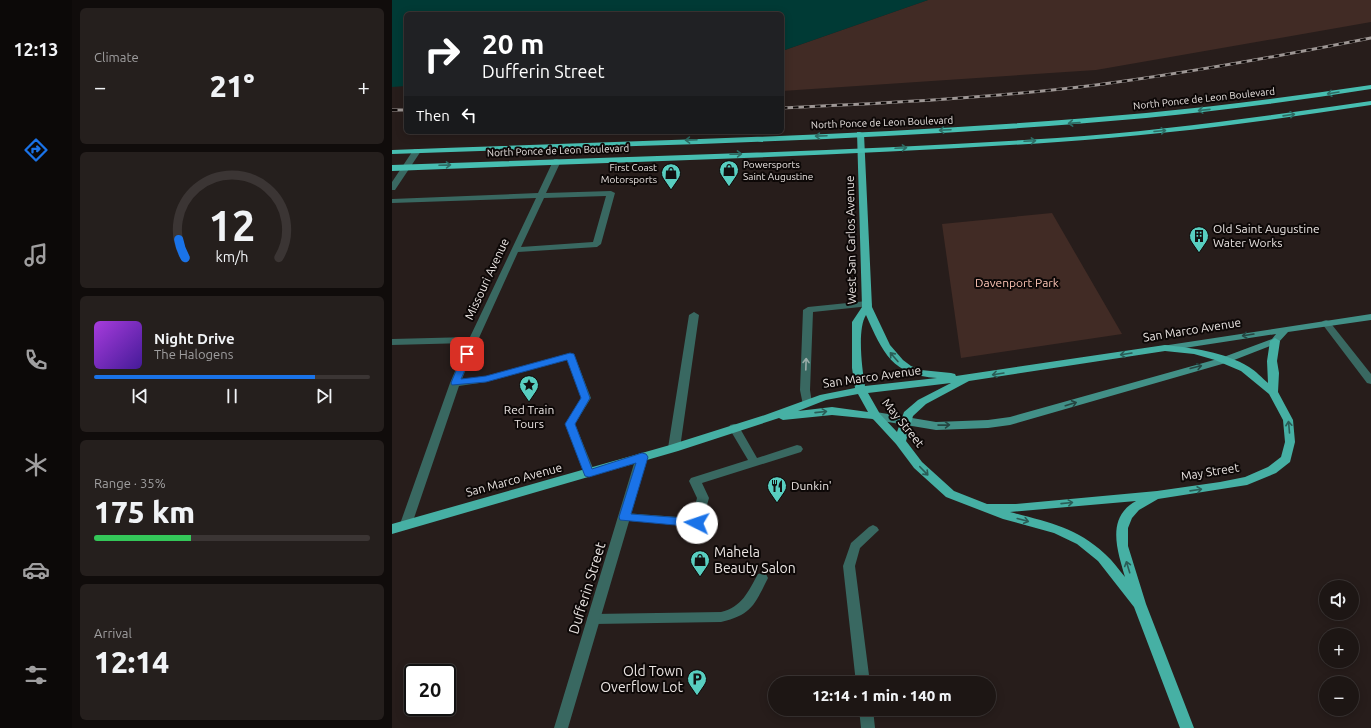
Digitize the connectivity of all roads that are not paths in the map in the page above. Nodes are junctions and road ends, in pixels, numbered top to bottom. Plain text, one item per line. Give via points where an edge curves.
1 (1371, 87) edge
2 (1371, 103) edge
3 (860, 134) junction
4 (862, 150) junction
5 (417, 151) junction
6 (392, 152) edge
7 (557, 161) junction
8 (406, 167) junction
9 (392, 168) edge
10 (392, 188) edge
11 (541, 195) junction
12 (392, 201) edge
13 (516, 250) junction
14 (867, 305) junction
15 (694, 315) dead end
16 (1371, 317) edge
17 (1326, 324) junction
18 (1286, 330) junction
19 (473, 340) junction
20 (1275, 341) junction
21 (392, 342) edge
22 (1165, 348) junction
23 (1225, 360) junction
24 (969, 378) junction
25 (1371, 381) edge
26 (455, 383) junction
27 (861, 390) junction
28 (1273, 392) junction
29 (807, 403) junction
30 (876, 416) junction
31 (769, 418) junction
32 (906, 420) junction
33 (734, 428) junction
34 (900, 441) junction
35 (674, 448) junction
36 (797, 449) dead end
37 (642, 457) junction
38 (754, 462) junction
39 (589, 473) junction
40 (1157, 495) junction
41 (986, 508) junction
42 (624, 517) junction
43 (406, 524) junction
44 (392, 529) edge
45 (873, 530) dead end
46 (762, 578) dead end
47 (1140, 604) junction
48 (594, 619) junction
49 (862, 676) edge
50 (867, 716) edge
51 (561, 728) edge
52 (868, 728) edge
53 (1187, 728) edge

1 -> 3 highway, North Ponce de Leon Boulevard via 1154,116 1042,125
4 -> 2 highway, North Ponce de Leon Boulevard via 1059,140 1234,123
3 - 4 main road, West San Carlos Avenue
3 -> 5 highway, North Ponce de Leon Boulevard
7 -> 4 highway, North Ponce de Leon Boulevard
4 - 14 main road, West San Carlos Avenue
5 - 6 highway, North Ponce de Leon Boulevard
5 - 8 street
8 -> 7 highway, North Ponce de Leon Boulevard
7 - 11 street, Missouri Avenue
8 - 9 highway, North Ponce de Leon Boulevard
8 - 10 street
11 - 12 street
11 - 13 street, Missouri Avenue
11 - 13 street via 611,193 597,244
13 - 19 street, Missouri Avenue
24 -> 14 main road via 917,372 903,366 892,356
14 - 27 main road, West San Carlos Avenue via 857,322 857,368
29 -> 14 street via 805,390 808,310
15 - 35 street
16 - 17 main road, San Marco Avenue
17 - 18 main road, San Marco Avenue
17 - 25 street
18 - 20 main road
18 -> 22 main road, San Marco Avenue
19 - 21 street
19 - 26 street, Missouri Avenue
20 - 23 main road
20 - 28 main road via 1272,361
22 - 23 main road, May Street via 1195,351
22 -> 24 main road, San Marco Avenue
23 - 28 main road, May Street via 1245,369
32 -> 23 main road via 936,426 1010,421
24 - 27 main road, San Marco Avenue
24 - 32 main road via 922,402
26 - 39 street via 486,379 570,356 586,398 570,424
26 - 43 street, Missouri Avenue
27 - 29 main road, San Marco Avenue
27 - 30 main road, May Street
40 -> 28 main road, May Street via 1247,481 1272,470 1286,459 1290,442 1288,420
29 - 31 main road, San Marco Avenue
31 -> 30 main road via 832,411
30 - 32 main road
30 - 34 main road, May Street
31 - 33 main road, San Marco Avenue
32 - 34 main road
33 - 35 main road, San Marco Avenue
33 - 38 street
34 -> 41 main road, May Street via 922,469 950,494
35 - 37 main road, San Marco Avenue
36 - 38 street
37 - 39 main road, San Marco Avenue
37 - 42 street, Dufferin Street
38 - 42 street via 695,481 703,498 697,523
39 - 43 main road, San Marco Avenue
41 -> 40 main road, May Street via 1016,508
47 -> 40 main road, May Street via 1122,546 1122,528 1134,507
41 -> 47 main road, May Street via 1058,529 1081,541 1102,558
42 - 48 street, Dufferin Street
43 - 44 main road, San Marco Avenue
45 - 49 street via 855,546 850,566
46 - 48 street via 749,602 734,615
47 - 53 main road, May Street
48 - 51 street, Dufferin Street
50 - 52 street

